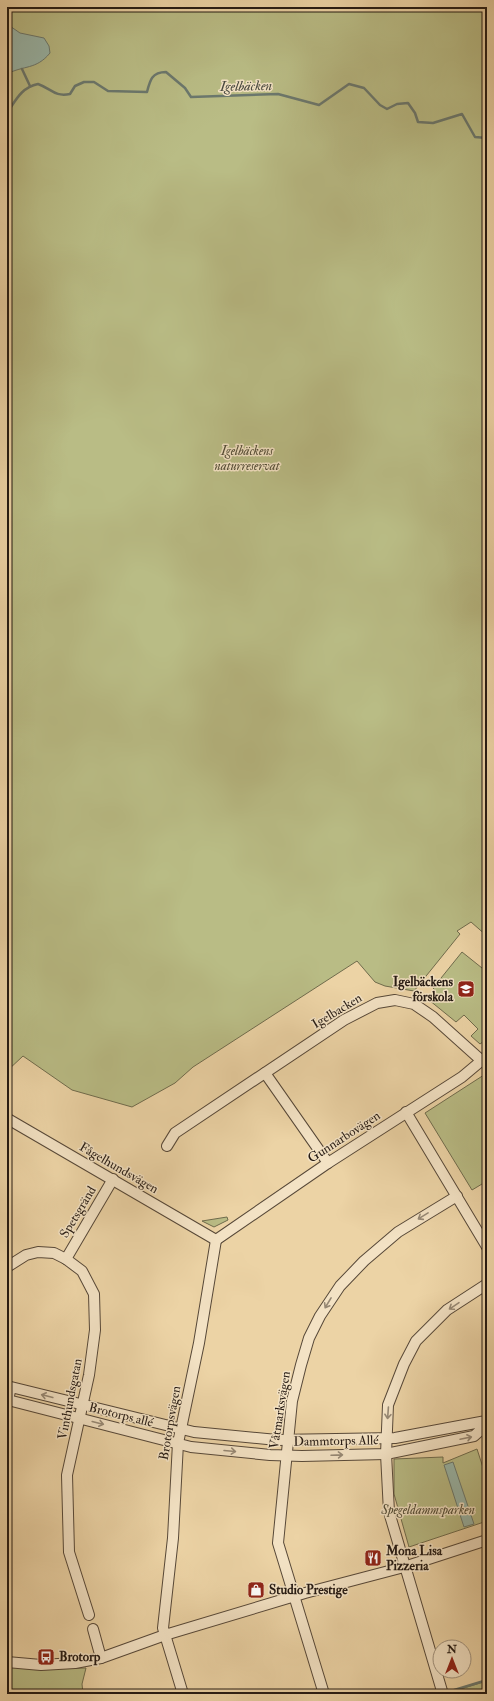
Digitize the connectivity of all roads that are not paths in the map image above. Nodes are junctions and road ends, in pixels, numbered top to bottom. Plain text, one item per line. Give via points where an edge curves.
1 (484, 1058) edge
2 (265, 1073) junction
3 (406, 1112) junction
4 (8, 1120) edge
5 (167, 1146) dead end
6 (328, 1163) junction
7 (113, 1179) junction
8 (457, 1196) junction
9 (216, 1240) junction
10 (487, 1247) edge
11 (66, 1259) junction
12 (7, 1267) edge
13 (487, 1284) edge
14 (83, 1405) junction
15 (80, 1419) junction
16 (486, 1421) edge
17 (180, 1429) junction
18 (386, 1438) junction
19 (288, 1440) junction
20 (178, 1443) junction
21 (286, 1454) junction
22 (386, 1454) junction
23 (487, 1540) edge
24 (404, 1567) junction
25 (294, 1597) junction
26 (89, 1615) dead end
27 (93, 1629) dead end
28 (165, 1635) junction
29 (101, 1658) junction
30 (7, 1662) edge
31 (442, 1692) dead end
32 (183, 1694) edge
33 (324, 1694) edge

1 - 2 street, Igelbacken via 414,1004 395,1000 377,1003 360,1010
1 - 3 street, Gunnarbovägen via 462,1077
2 - 5 street, Igelbacken via 175,1133
2 - 6 street
3 - 6 street, Gunnarbovägen
3 - 8 street
4 - 7 street, Fågelhundsvägen
6 - 9 street, Gunnarbovägen
7 - 9 street, Fågelhundsvägen
7 - 11 street, Spetsgränd
8 - 10 street
8 -> 19 street, Våtmarksvägen via 398,1232 364,1261 332,1296 309,1338 300,1365 292,1402
9 - 17 street, Brotorpsvägen via 199,1343
11 - 12 street, Vinthundsgatan via 54,1253 38,1252 26,1255
11 - 14 street, Vinthundsgatan via 82,1271 94,1294 95,1330
13 -> 18 street via 447,1310 416,1341 388,1405
14 - 15 street, Vinthundsgatan
14 -> 15 street, Brotorps allé via 11,1387 8,1400
14 - 17 street, Brotorps allé
15 -> 20 street, Brotorps allé
15 - 26 street, Vinthundsgatan via 67,1474 69,1552
16 - 18 street, Dammtorps Allé
22 -> 16 street, Dammtorps Allé via 474,1436
17 - 19 street, Dammtorps Allé
17 - 20 street, Brotorpsvägen
18 - 19 street, Dammtorps Allé
18 - 22 street
19 - 21 street, Våtmarksvägen
20 -> 21 street, Dammtorps Allé via 200,1448
20 - 28 street, Brotorpsvägen via 173,1538 163,1628
21 -> 22 street, Dammtorps Allé
21 - 25 street, Våtmarksvägen via 278,1543
22 - 24 street via 389,1512
23 - 24 street
24 - 25 street
24 - 31 street
25 - 28 street
25 - 33 street, Våtmarksvägen
27 - 29 street
28 - 29 street
28 - 32 street, Brotorpsvägen
29 - 30 street via 41,1665

